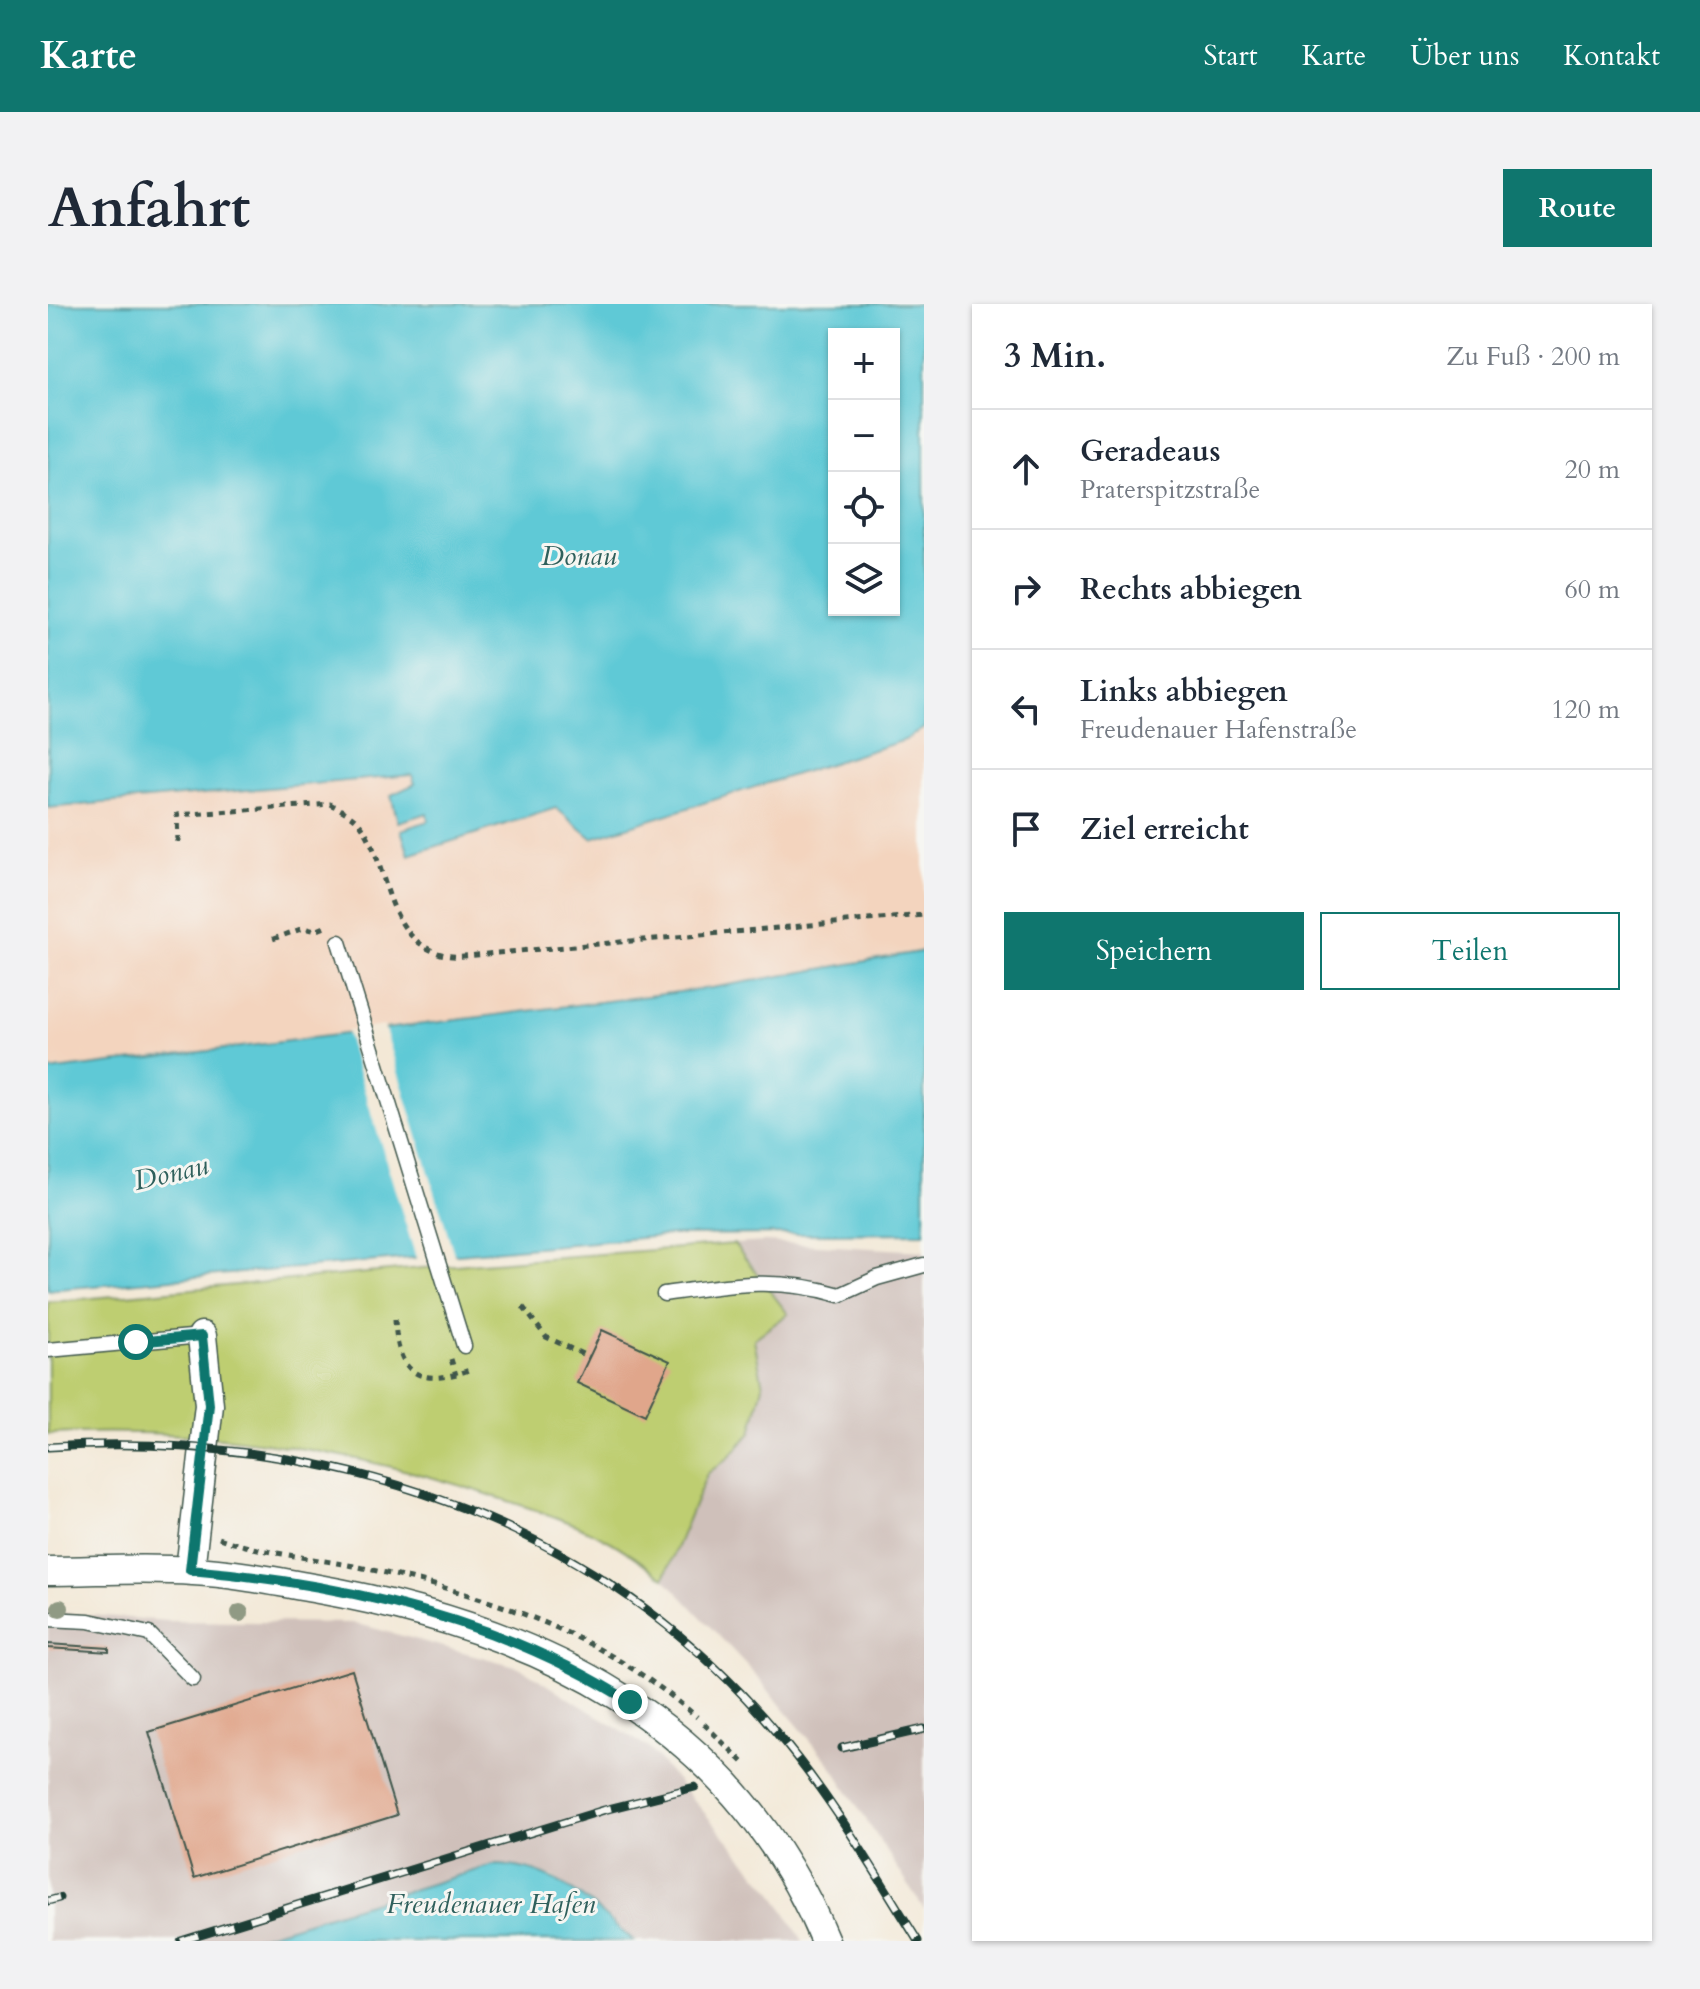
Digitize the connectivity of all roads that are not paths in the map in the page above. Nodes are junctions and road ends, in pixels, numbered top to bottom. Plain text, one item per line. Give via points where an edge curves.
1 (339, 942) dead end
2 (924, 1265) edge
3 (664, 1294) dead end
4 (202, 1336) joint
5 (464, 1346) dead end
6 (48, 1350) edge
7 (190, 1570) junction
8 (48, 1571) edge
9 (48, 1619) edge
10 (193, 1679) dead end
11 (821, 1931) edge

1 - 5 lane
2 - 3 lane via 840,1295 804,1284 760,1281
4 - 6 lane
4 - 7 street via 209,1405
7 - 8 street
7 - 11 street via 357,1596 440,1616 512,1640 589,1676 677,1737 710,1767 764,1833
9 - 10 lane via 89,1621 149,1634

